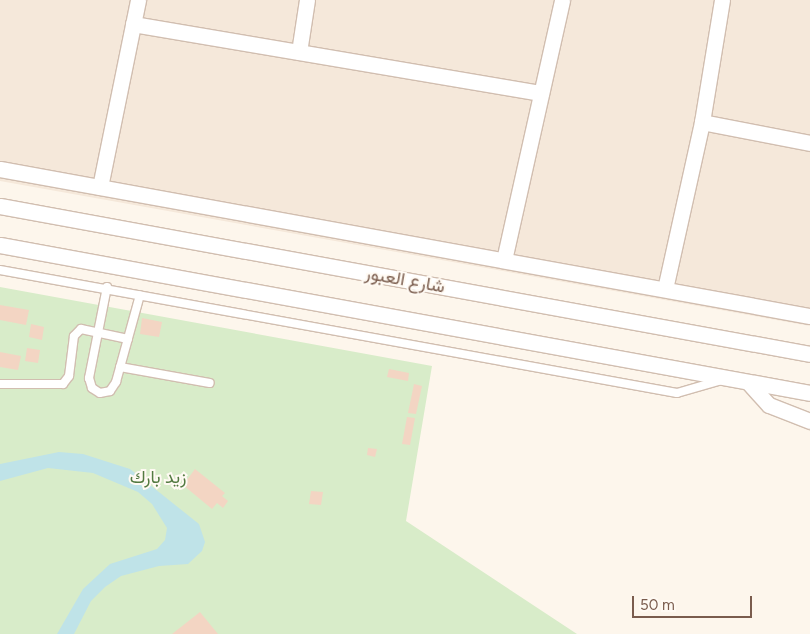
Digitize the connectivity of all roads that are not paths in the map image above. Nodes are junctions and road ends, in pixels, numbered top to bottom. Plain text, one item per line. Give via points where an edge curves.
1 (138, 0) edge
2 (307, 0) edge
3 (562, 0) edge
4 (722, 0) edge
5 (133, 24) junction
6 (299, 52) junction
7 (541, 93) junction
8 (702, 122) junction
9 (810, 143) edge
10 (0, 169) edge
11 (100, 187) junction
12 (0, 206) edge
13 (0, 245) edge
14 (504, 260) junction
15 (0, 270) edge
16 (107, 287) junction
17 (665, 289) junction
18 (140, 295) junction
19 (810, 316) edge
20 (98, 332) junction
21 (128, 340) junction
22 (810, 354) edge
23 (120, 367) junction
24 (727, 378) junction
25 (748, 382) junction
26 (210, 383) dead end
27 (0, 384) edge
28 (810, 393) edge
29 (810, 421) edge

1 - 5 street
2 - 6 street
3 - 7 street
4 - 8 street
5 - 6 street
5 - 11 street
6 - 7 street
7 - 14 street
8 - 9 street
8 - 17 street
10 - 11 street
11 - 14 street
12 - 22 street, شارع العبور
13 - 24 street
14 - 17 street
15 - 16 lane
16 - 18 lane
16 - 20 lane
17 - 19 street
18 - 21 lane
18 - 24 lane via 677,393
20 - 21 lane
20 - 23 lane via 89,378 92,388 100,394 110,390
20 - 27 lane via 81,329 76,332 69,376 63,384
21 - 23 lane
23 - 26 lane
24 - 25 street
25 - 28 street
25 - 29 street via 776,409

